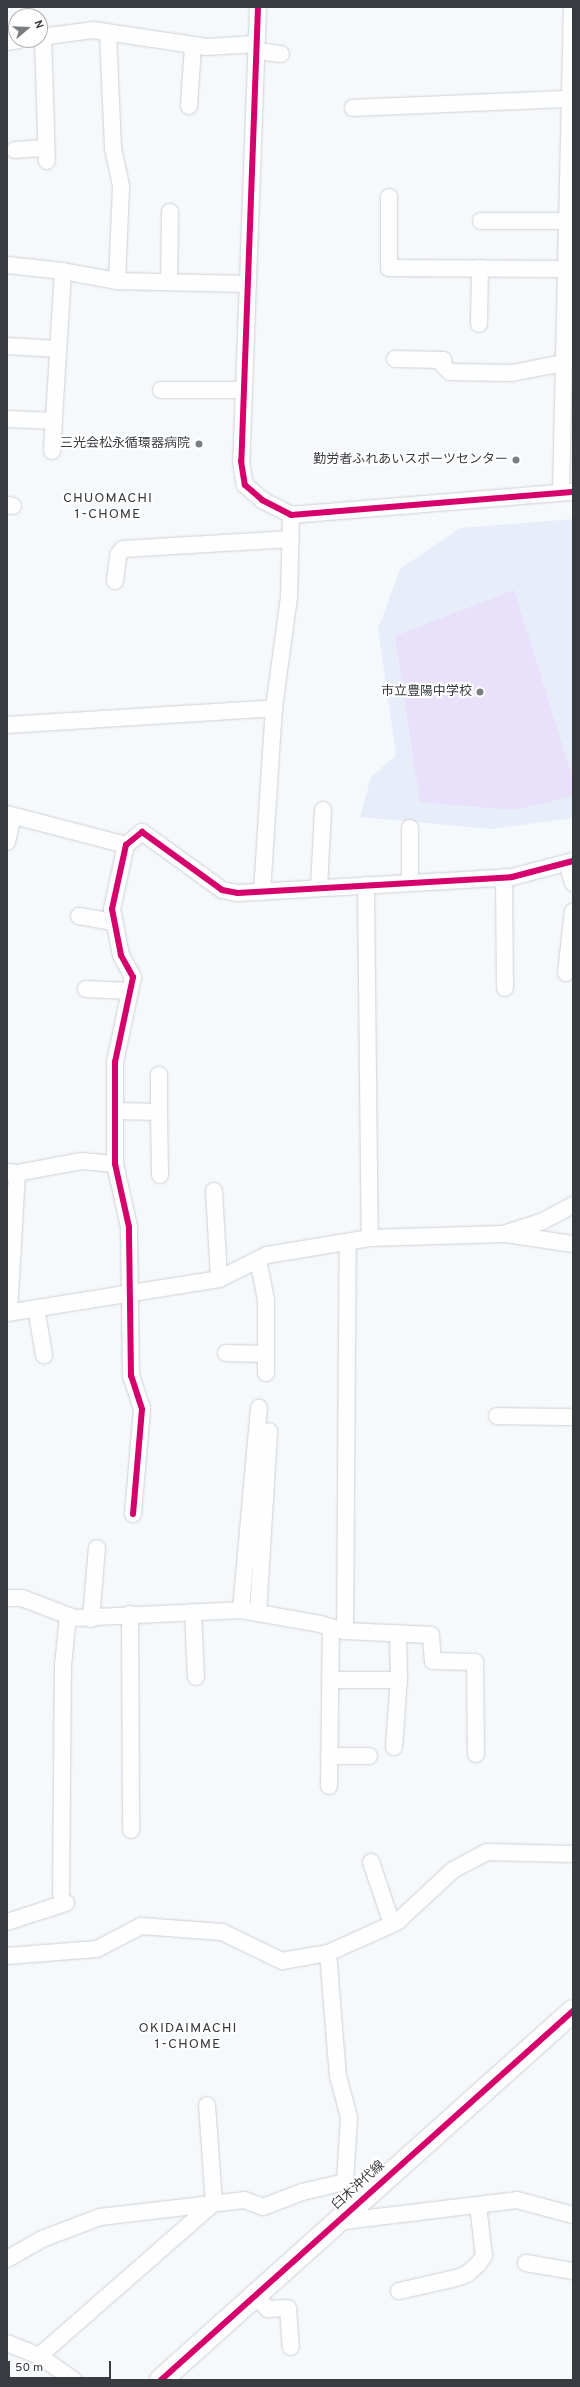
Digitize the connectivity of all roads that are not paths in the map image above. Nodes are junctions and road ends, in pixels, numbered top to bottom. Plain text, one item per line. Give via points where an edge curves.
1 (258, 7) edge
2 (572, 7) edge
3 (108, 33) junction
4 (48, 36) edge
5 (193, 45) junction
6 (256, 47) junction
7 (42, 48) edge
8 (281, 54) dead end
9 (570, 100) junction
10 (189, 106) dead end
11 (353, 108) dead end
12 (15, 150) dead end
13 (389, 197) dead end
14 (170, 212) dead end
15 (481, 221) dead end
16 (566, 221) junction
17 (7, 265) edge
18 (480, 268) junction
19 (565, 269) junction
20 (63, 271) junction
21 (117, 281) junction
22 (169, 282) junction
23 (248, 284) junction
24 (479, 324) dead end
25 (7, 346) edge
26 (58, 349) junction
27 (395, 359) dead end
28 (567, 368) edge
29 (161, 390) dead end
30 (244, 390) junction
31 (7, 419) edge
32 (54, 421) junction
33 (52, 451) dead end
34 (567, 492) edge
35 (291, 514) junction
36 (290, 539) junction
37 (115, 581) dead end
38 (274, 708) junction
39 (7, 725) edge
40 (323, 810) dead end
41 (10, 816) edge
42 (410, 828) dead end
43 (7, 842) edge
44 (126, 846) junction
45 (570, 862) edge
46 (504, 877) junction
47 (410, 883) junction
48 (573, 883) edge
49 (366, 885) junction
50 (319, 887) junction
51 (262, 892) junction
52 (573, 911) edge
53 (79, 916) dead end
54 (114, 922) junction
55 (566, 973) dead end
56 (505, 988) dead end
57 (86, 989) dead end
58 (130, 991) junction
59 (159, 1075) dead end
60 (115, 1111) junction
61 (159, 1112) junction
62 (115, 1164) junction
63 (12, 1172) edge
64 (160, 1175) dead end
65 (214, 1191) dead end
66 (573, 1205) edge
67 (503, 1234) junction
68 (370, 1238) junction
69 (348, 1242) junction
70 (573, 1244) edge
71 (258, 1259) junction
72 (218, 1279) junction
73 (129, 1295) junction
74 (36, 1308) junction
75 (8, 1313) edge
76 (226, 1352) dead end
77 (266, 1354) junction
78 (44, 1355) dead end
79 (266, 1373) dead end
80 (259, 1408) dead end
81 (497, 1416) dead end
82 (573, 1416) edge
83 (269, 1431) dead end
84 (133, 1514) dead end
85 (97, 1548) dead end
86 (7, 1598) edge
87 (241, 1610) junction
88 (194, 1612) junction
89 (258, 1613) junction
90 (130, 1614) junction
91 (68, 1616) junction
92 (91, 1619) junction
93 (338, 1629) junction
94 (398, 1633) junction
95 (196, 1677) dead end
96 (330, 1680) junction
97 (399, 1680) junction
98 (394, 1747) dead end
99 (476, 1754) dead end
100 (329, 1756) junction
101 (369, 1756) dead end
102 (329, 1786) dead end
103 (131, 1830) dead end
104 (573, 1854) edge
105 (371, 1862) dead end
106 (7, 1922) edge
107 (392, 1924) junction
108 (328, 1953) junction
109 (7, 1956) edge
110 (573, 2011) edge
111 (207, 2105) dead end
112 (345, 2182) junction
113 (363, 2198) junction
114 (214, 2203) junction
115 (478, 2205) junction
116 (573, 2215) edge
117 (335, 2222) junction
118 (7, 2259) edge
119 (526, 2263) dead end
120 (573, 2271) edge
121 (399, 2291) dead end
122 (254, 2295) junction
123 (7, 2343) edge
124 (291, 2347) dead end
125 (39, 2356) junction
126 (74, 2380) edge
127 (161, 2380) edge

1 - 6 street
2 - 9 street
3 - 4 street via 93,30
3 - 5 street
3 - 21 street via 113,148 121,186
5 - 6 street
5 - 10 street
6 - 8 street
6 - 23 street
7 - 12 street via 47,154
9 - 11 street
9 - 16 street
13 - 18 street via 389,268
14 - 22 street
15 - 16 street
16 - 19 street
17 - 20 street
18 - 19 street
18 - 24 street
19 - 28 street
20 - 21 street
20 - 26 street
21 - 22 street
22 - 23 street
23 - 30 street
25 - 26 street
26 - 32 street
27 - 28 street via 443,360 443,365 450,372 512,373
28 - 34 street
29 - 30 street
30 - 35 street via 241,461 244,485 262,500
31 - 32 street
32 - 33 street
34 - 35 street
35 - 36 street
36 - 37 street via 123,549 118,555
36 - 38 street via 289,597
38 - 39 street
38 - 51 street
40 - 50 street
41 - 43 street
41 - 44 street
42 - 47 street
44 - 51 street via 142,832 222,890 238,894
44 - 54 street via 112,909
45 - 46 street
45 - 48 street
46 - 47 street
46 - 56 street
47 - 49 street
49 - 50 street
49 - 68 street
50 - 51 street
52 - 55 street
53 - 54 street
54 - 58 street via 121,955 132,977
57 - 58 street
58 - 60 street via 115,1062
59 - 61 street
60 - 61 street
60 - 62 street
61 - 64 street
62 - 63 street via 81,1162
62 - 73 street via 129,1227
63 - 75 street
65 - 72 street
66 - 67 street via 542,1221
67 - 68 street
67 - 70 street
68 - 69 street
69 - 71 street via 267,1255
69 - 93 street
71 - 72 street
71 - 77 street via 266,1300
72 - 73 street
73 - 74 street
73 - 84 street via 131,1376 142,1409
74 - 75 street
74 - 78 street
76 - 77 street
77 - 79 street
80 - 87 street
81 - 82 street
83 - 89 street
85 - 92 street
86 - 91 street via 22,1598
87 - 88 street
87 - 89 street
88 - 90 street
88 - 95 street
89 - 93 street
90 - 92 street
90 - 103 street
91 - 92 street
91 - 106 street via 63,1665 64,1898
93 - 94 street
93 - 96 street
94 - 97 street
94 - 99 street via 431,1634 433,1661 475,1662
96 - 97 street
96 - 100 street
97 - 98 street
100 - 101 street
100 - 102 street
104 - 107 street via 487,1852 453,1870
105 - 107 street
107 - 108 street
108 - 109 street via 282,1961 222,1932 141,1926 97,1949
108 - 112 street via 338,2076 349,2117
110 - 113 main road, 臼木沖代線
111 - 114 street
112 - 113 street
112 - 114 street via 302,2192 263,2207 244,2200
113 - 117 main road, 臼木沖代線
114 - 118 street via 178,2210 100,2217 42,2239
114 - 125 street
115 - 116 street via 517,2200
115 - 117 street
115 - 121 street via 484,2256 478,2264 468,2274
117 - 122 main road, 臼木沖代線
119 - 120 street
122 - 124 street via 268,2309 288,2308
122 - 127 main road, 臼木沖代線
123 - 125 street
125 - 126 street

